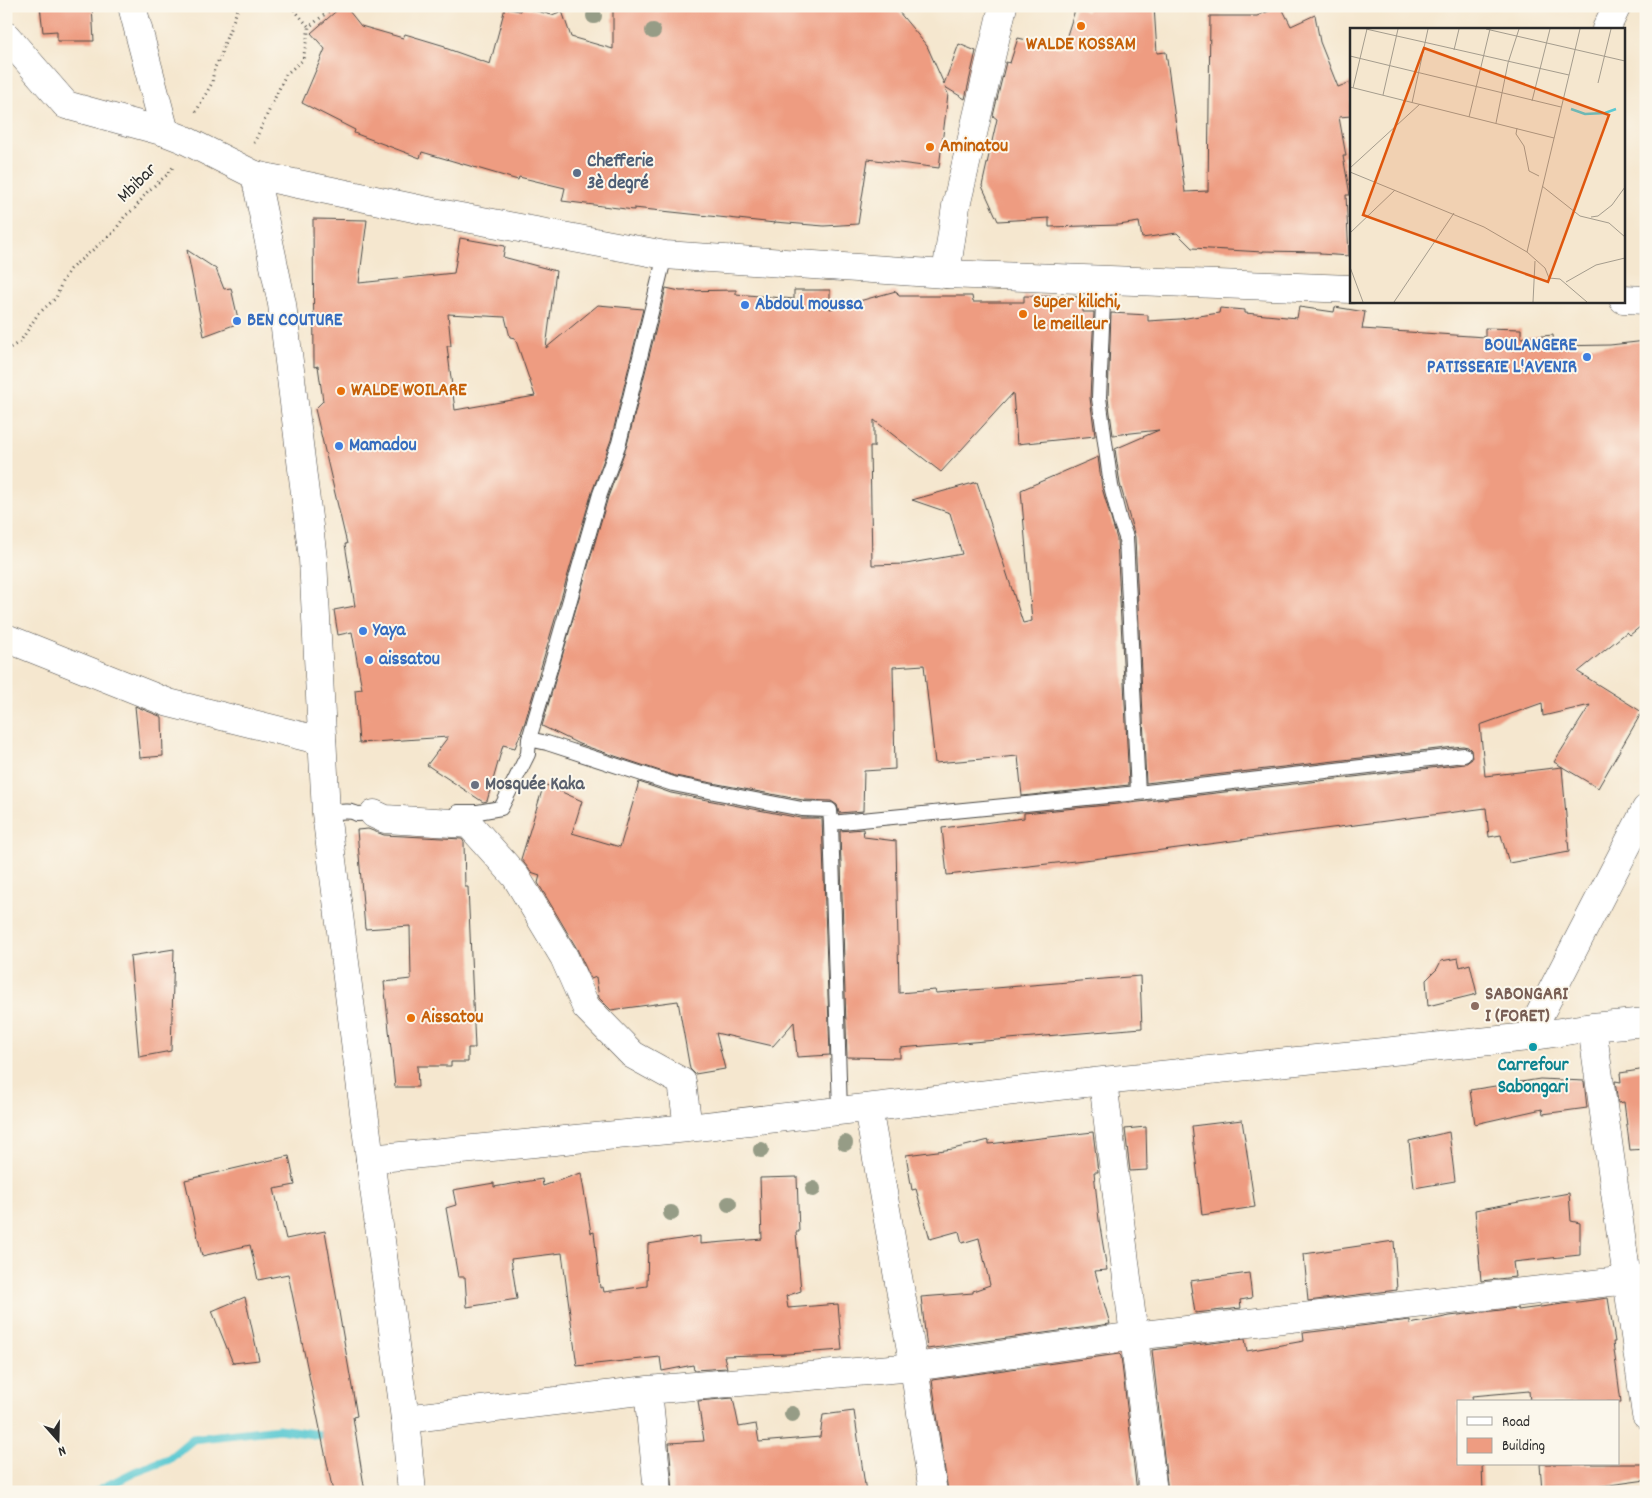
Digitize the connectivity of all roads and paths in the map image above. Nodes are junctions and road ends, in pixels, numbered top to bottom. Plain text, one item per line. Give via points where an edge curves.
1 (132, 6) edge
2 (239, 6) edge
3 (291, 6) edge
4 (335, 6) edge
5 (1003, 6) edge
6 (1617, 6) edge
7 (309, 27) junction
8 (1606, 28) edge
9 (6, 36) edge
10 (165, 132) junction
11 (192, 143) junction
12 (248, 172) junction
13 (665, 255) junction
14 (946, 274) junction
15 (1104, 279) junction
16 (1350, 289) edge
17 (1624, 299) edge
18 (1646, 300) edge
19 (6, 350) edge
20 (6, 638) edge
21 (529, 739) junction
22 (322, 742) junction
23 (1464, 755) dead end
24 (1138, 793) junction
25 (1646, 809) edge
26 (326, 813) junction
27 (374, 814) junction
28 (831, 823) junction
29 (1646, 1022) edge
30 (1592, 1027) junction
31 (1528, 1037) junction
32 (1103, 1081) junction
33 (868, 1108) junction
34 (840, 1111) junction
35 (688, 1128) junction
36 (370, 1159) junction
37 (1636, 1278) edge
38 (1134, 1336) junction
39 (914, 1367) junction
40 (648, 1390) junction
41 (1646, 1415) edge
42 (405, 1419) junction
43 (412, 1492) edge
44 (658, 1492) edge
45 (932, 1492) edge
46 (1153, 1492) edge

1 - 10 street
2 - 11 path via 214,69 212,83 196,113
3 - 7 path
4 - 7 path
5 - 14 street via 956,206
6 - 8 street
7 - 12 path via 303,60 286,74
9 - 10 street via 66,105
10 - 11 street
11 - 12 street
11 - 19 path, Mbibar via 114,232 70,269 56,298 38,314 20,342
12 - 13 street via 428,211
12 - 22 street via 282,304 313,560
13 - 14 street
13 - 21 lane via 619,443 600,494
14 - 15 street
15 - 16 street
15 - 24 lane via 1099,398 1111,486 1126,537
17 - 18 street
20 - 22 street via 169,703
21 - 27 lane via 528,754 501,808 478,812
21 - 28 lane via 673,784 802,809 830,810
22 - 26 street
23 - 24 lane
24 - 28 lane
25 - 31 street
26 - 27 lane
26 - 36 street
27 - 35 street via 384,819 470,824 516,877 564,957 586,1008 633,1055 682,1082
28 - 34 lane
29 - 30 street
30 - 31 street
30 - 37 street
31 - 32 street
32 - 33 street
32 - 38 street
33 - 34 street
33 - 39 street
34 - 35 street
35 - 36 street
36 - 42 street
37 - 38 street
37 - 41 street
38 - 39 street
38 - 46 street
39 - 40 street
39 - 45 street
40 - 42 street
40 - 44 street
42 - 43 street

